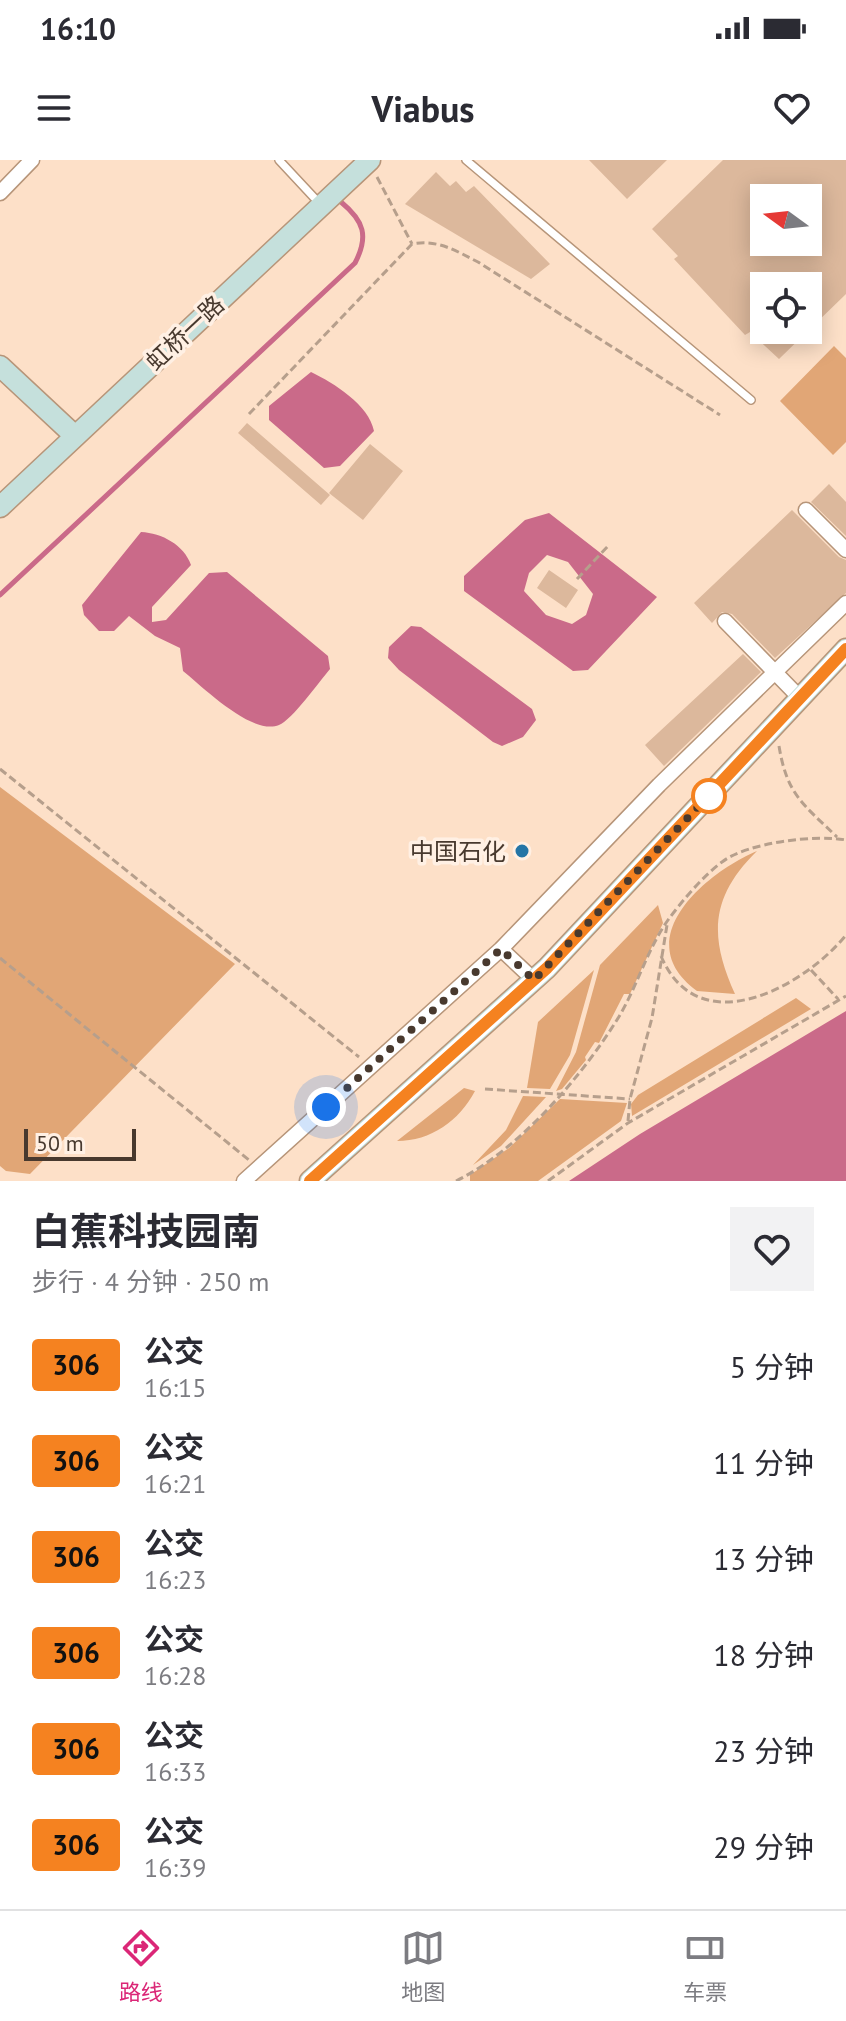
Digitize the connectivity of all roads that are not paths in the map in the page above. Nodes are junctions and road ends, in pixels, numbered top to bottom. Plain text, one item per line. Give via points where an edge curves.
1 (32, 160) edge
2 (279, 160) edge
3 (466, 160) edge
4 (368, 162) edge
5 (0, 193) edge
6 (322, 206) junction
7 (0, 366) edge
8 (751, 400) dead end
9 (75, 436) junction
10 (0, 507) edge
11 (806, 510) dead end
12 (846, 550) edge
13 (846, 603) edge
14 (725, 621) dead end
15 (846, 649) edge
16 (775, 672) junction
17 (800, 698) junction
18 (501, 949) junction
19 (534, 980) junction
20 (244, 1181) edge
21 (310, 1181) edge

1 - 5 street
2 - 6 lane
3 - 8 lane
4 - 6 main road, 虹桥一路
6 - 9 main road, 虹桥一路
7 - 9 main road
9 - 10 main road, 虹桥一路
11 - 12 street
13 - 16 street
14 - 16 street
15 - 17 main road
16 - 17 street
16 - 18 street
17 - 19 main road
18 - 19 street
18 - 20 street
19 - 21 main road

